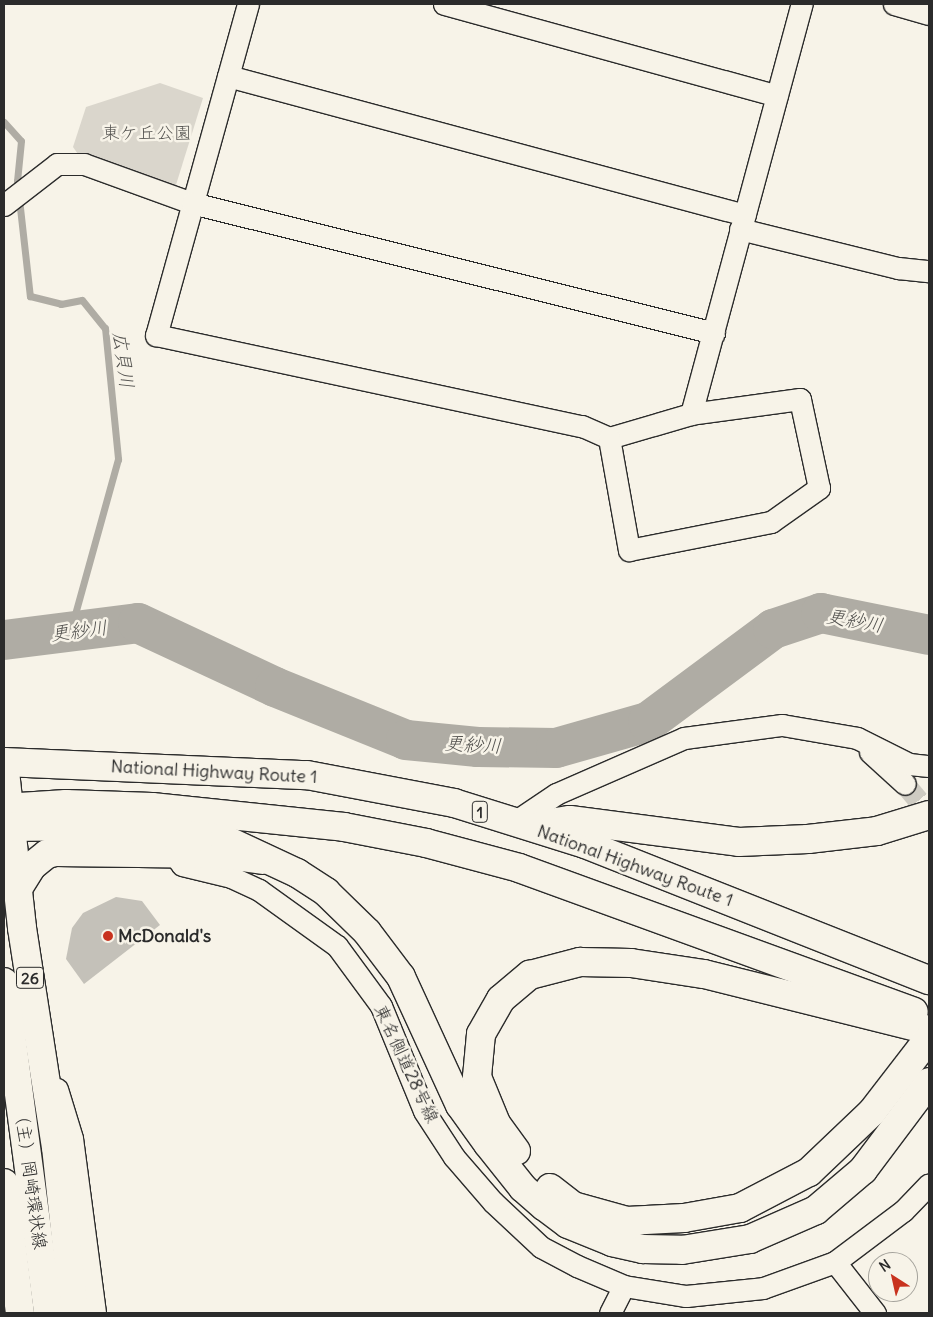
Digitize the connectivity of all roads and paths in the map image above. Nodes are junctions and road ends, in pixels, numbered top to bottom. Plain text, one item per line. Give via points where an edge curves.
1 (248, 4) edge
2 (444, 4) edge
3 (802, 4) edge
4 (894, 4) edge
5 (929, 14) edge
6 (228, 76) junction
7 (777, 96) junction
8 (192, 203) junction
9 (4, 205) edge
10 (742, 222) junction
11 (929, 271) edge
12 (714, 334) junction
13 (691, 414) junction
14 (609, 438) junction
15 (857, 738) junction
16 (4, 762) edge
17 (929, 766) edge
18 (905, 784) tunnel mouth
19 (929, 816) edge
20 (6, 817) edge
21 (521, 825) junction
22 (172, 852) junction
23 (272, 861) junction
24 (17, 890) junction
25 (929, 980) edge
26 (4, 982) edge
27 (929, 1017) edge
28 (36, 1019) junction
29 (929, 1030) edge
30 (929, 1038) edge
31 (929, 1082) edge
32 (4, 1183) edge
33 (929, 1184) edge
34 (835, 1262) junction
35 (624, 1286) junction
36 (20, 1313) edge
37 (48, 1313) edge
38 (74, 1313) edge
39 (96, 1313) edge
40 (610, 1313) edge
41 (875, 1313) edge

1 - 6 street
2 - 7 street
3 - 7 street
4 - 5 street
6 - 8 street
6 - 10 street
7 - 10 street
8 - 9 street via 84,164 56,164
8 - 12 street
8 - 14 street via 156,335 582,426
10 - 11 street via 898,268
10 - 12 street
12 - 13 street
13 - 14 street
13 - 14 street via 800,399 819,488 771,522 629,550
15 - 17 street via 909,764
15 - 18 street
15 - 21 street via 782,724 684,738 556,794
16 - 20 main road, 26
16 - 21 main road, National Highway Route 1 / 1 via 307,775 454,804
19 - 21 main road via 877,831 739,842 570,820
20 - 23 main road via 196,834 224,839
20 - 24 main road, 26
20 - 27 main road via 66,804 152,807 344,827 426,843 519,868
21 - 25 main road, National Highway Route 1 / 1 via 585,844
22 - 23 main road
22 - 24 main road via 47,854 32,866
22 - 35 street, 東名側道28号線 via 182,865 231,877 259,890 337,946 380,1006 424,1111 454,1157 493,1202 541,1247
23 - 31 main road via 326,892 367,932 401,977 460,1105 523,1188 568,1224 612,1242 643,1249 682,1250 750,1239 816,1210 863,1170
24 - 28 main road, 26
26 - 37 main road, （主）岡崎環状線 / 26
28 - 38 main road, 26 via 56,1147
28 - 39 street via 72,1138
29 - 30 main road via 704,974 632,963 580,962 530,975 500,999 481,1034 477,1077 496,1123 534,1174 573,1206 627,1221 684,1218 740,1208 809,1172 872,1112
32 - 36 main road
33 - 34 street, 東名側道28号線 via 903,1211
34 - 35 street, 東名側道28号線 via 763,1288 686,1296
34 - 41 street
35 - 40 street

